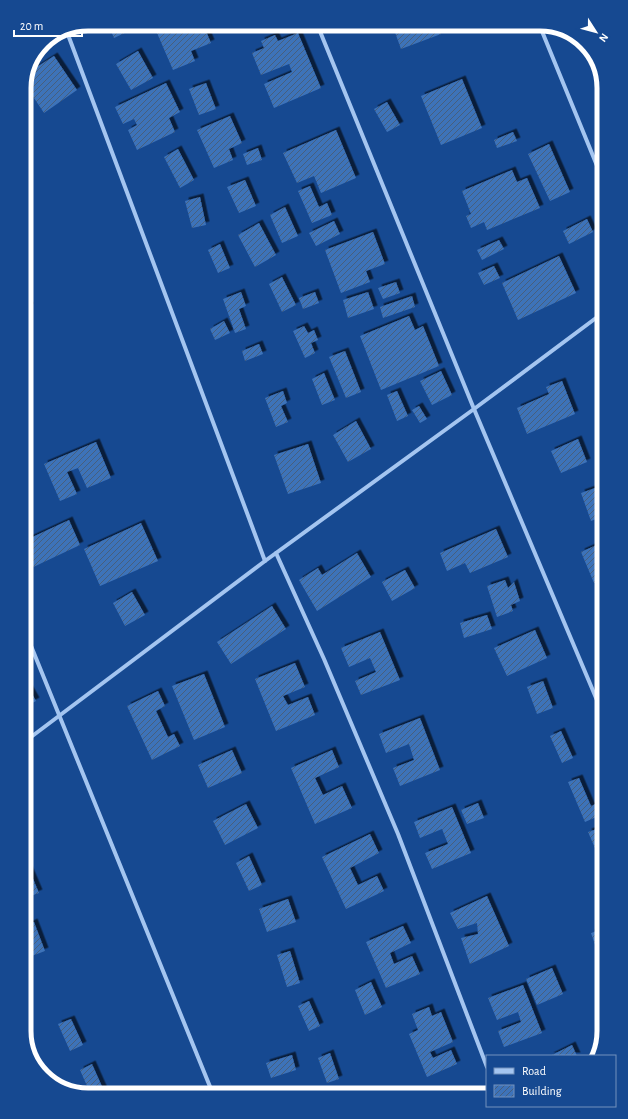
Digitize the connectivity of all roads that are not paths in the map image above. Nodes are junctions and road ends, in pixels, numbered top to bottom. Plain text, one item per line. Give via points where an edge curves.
1 (320, 31) edge
2 (542, 31) edge
3 (68, 34) edge
4 (597, 167) edge
5 (597, 317) edge
6 (474, 410) junction
7 (276, 553) junction
8 (265, 561) junction
9 (31, 646) edge
10 (597, 700) edge
11 (59, 717) junction
12 (31, 737) edge
13 (486, 1064) edge
14 (211, 1088) edge

1 - 6 street
2 - 4 street
3 - 8 street
5 - 6 street
6 - 7 street
6 - 10 street
7 - 8 street
7 - 13 street via 398,834
8 - 11 street
9 - 11 street
11 - 12 street
11 - 14 street

